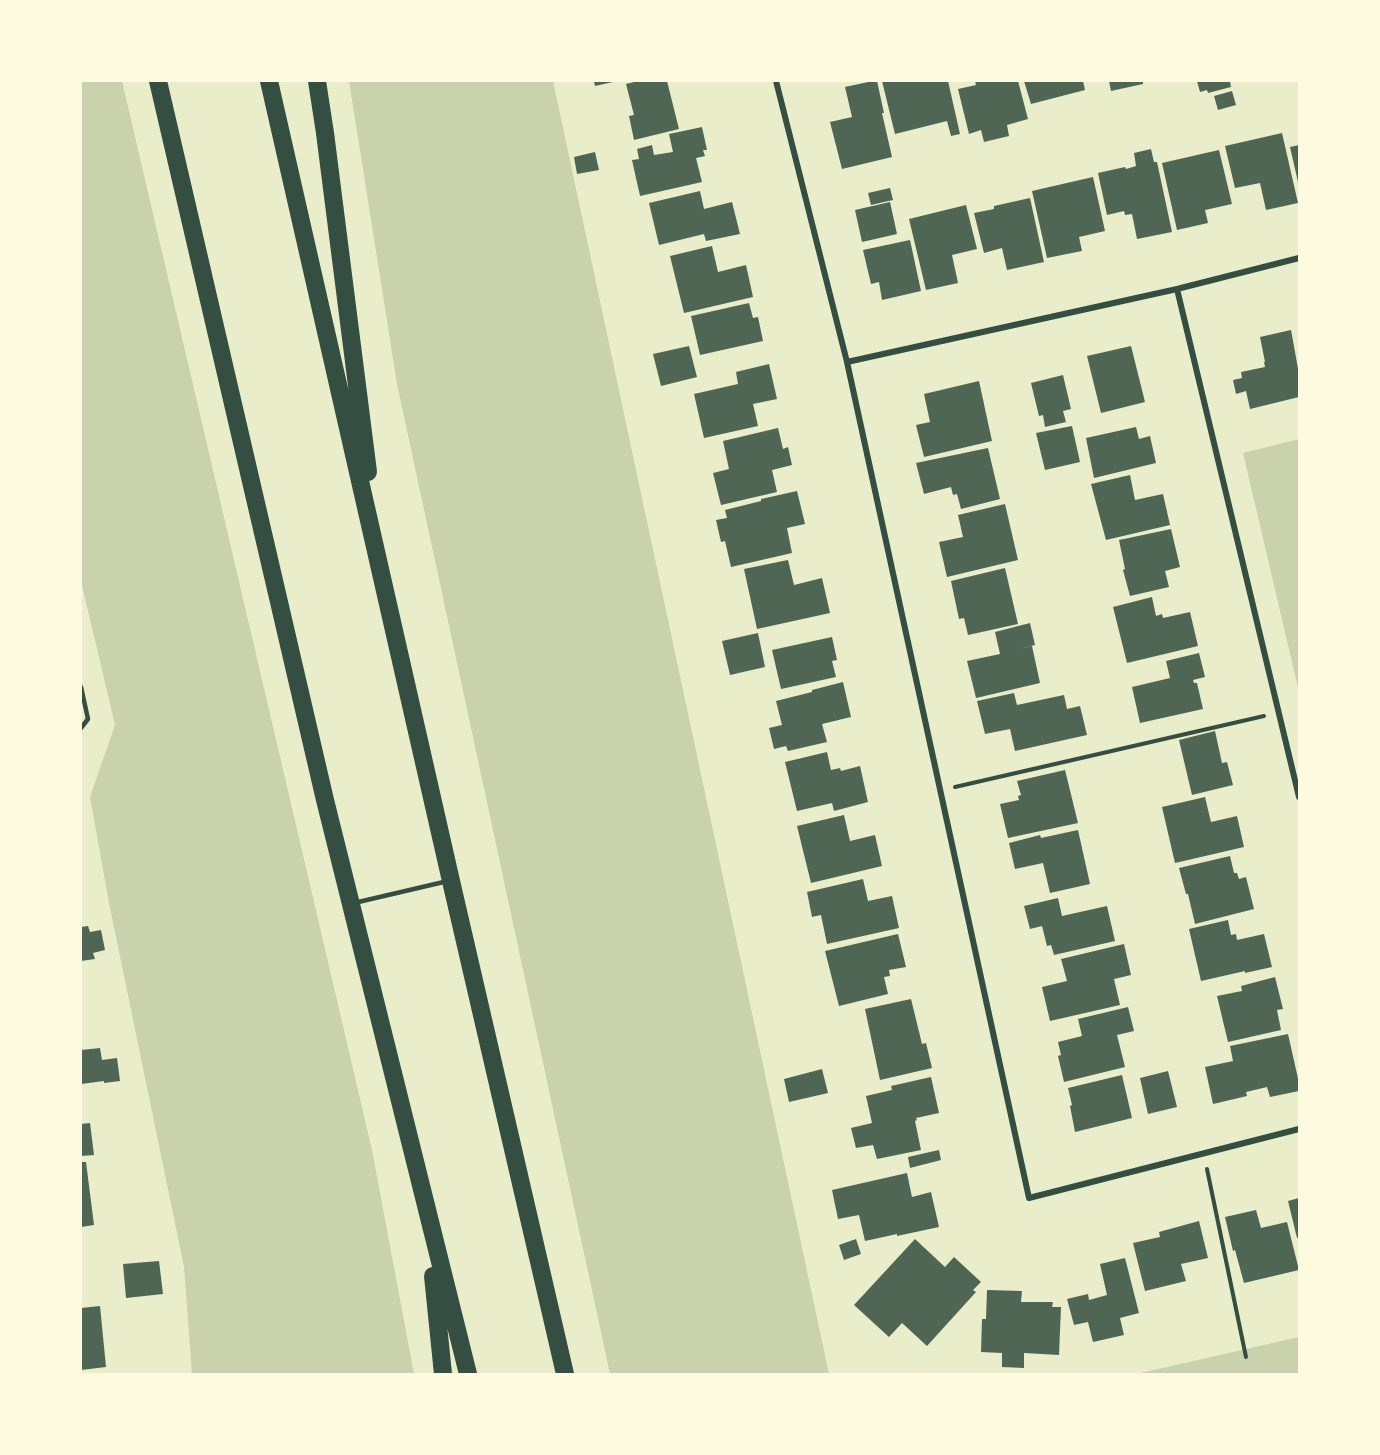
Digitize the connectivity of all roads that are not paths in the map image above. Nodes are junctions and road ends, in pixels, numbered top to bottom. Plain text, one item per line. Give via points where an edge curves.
1 (158, 81) edge
2 (269, 81) edge
3 (316, 81) edge
4 (776, 81) edge
5 (1299, 258) edge
6 (1177, 289) junction
7 (847, 362) junction
8 (382, 578) junction
9 (81, 687) edge
10 (81, 728) edge
11 (1299, 796) edge
12 (451, 881) junction
13 (351, 904) junction
14 (1299, 1129) edge
15 (427, 1214) junction
16 (443, 1374) edge
17 (468, 1374) edge
18 (565, 1374) edge

1 - 13 highway
2 - 8 highway
3 - 8 highway
4 - 7 street
5 - 6 street
6 - 7 street
6 - 11 street
7 - 14 street via 1029,1198
8 - 12 highway
9 - 10 lane via 88,719
12 - 13 lane
12 - 18 highway
13 - 15 highway
15 - 16 highway
15 - 17 highway

